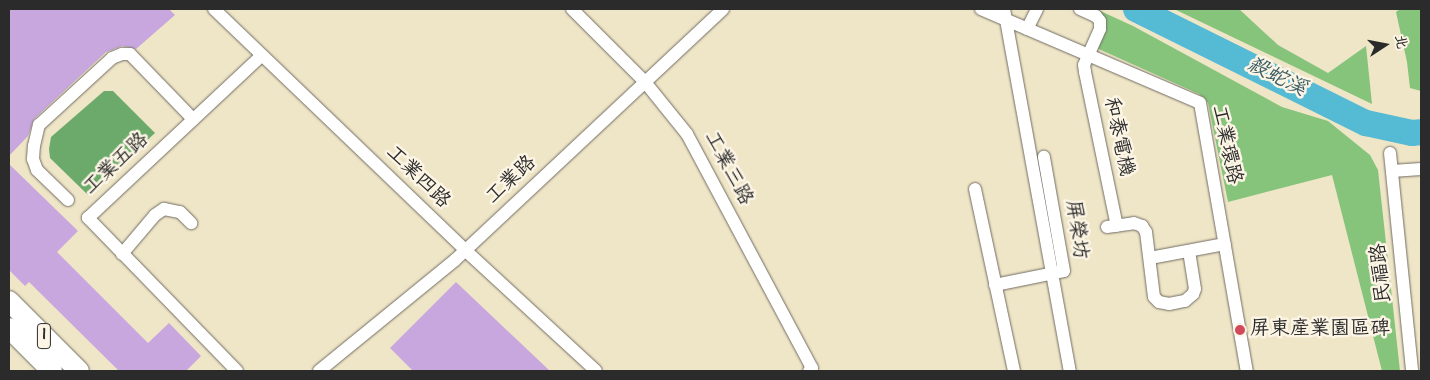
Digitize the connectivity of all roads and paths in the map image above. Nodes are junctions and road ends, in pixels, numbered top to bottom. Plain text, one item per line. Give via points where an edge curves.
1 (214, 9) edge
2 (572, 9) edge
3 (723, 9) edge
4 (981, 9) edge
5 (1037, 9) edge
6 (1080, 9) edge
7 (1005, 15) edge
8 (1027, 29) junction
9 (262, 54) junction
10 (1088, 55) junction
11 (644, 82) junction
12 (193, 119) junction
13 (1390, 153) dead end
14 (1044, 157) dead end
15 (1421, 169) edge
16 (1392, 171) junction
17 (975, 189) dead end
18 (68, 200) dead end
19 (191, 223) dead end
20 (1225, 244) junction
21 (465, 250) junction
22 (1188, 251) junction
23 (122, 254) junction
24 (1150, 258) junction
25 (1052, 273) junction
26 (995, 285) junction
27 (9, 301) edge
28 (9, 328) edge
29 (52, 371) edge
30 (79, 371) edge
31 (237, 371) edge
32 (319, 371) edge
33 (596, 371) edge
34 (809, 371) edge
35 (1014, 371) edge
36 (1070, 371) edge
37 (1247, 371) edge
38 (1412, 371) edge

1 - 9 street, 工業四路
2 - 11 street, 工業三路
3 - 11 street, 工業路
4 - 7 street, 工業環路
5 - 8 street
6 - 10 street via 1096,16 1100,22
7 - 8 street, 工業環路
7 - 25 street
8 - 10 street, 工業環路
9 - 12 street, 工業五路
9 - 21 street, 工業四路
10 - 20 street, 工業環路 via 1200,103
10 - 24 street, 和泰電機 via 1085,72 1112,227 1134,223 1142,226 1148,238
11 - 21 street, 工業路
11 - 34 street, 工業三路 via 686,134 812,368
12 - 18 street via 130,54 112,58 38,125 33,158 37,170
12 - 23 street, 工業五路 via 88,218
13 - 16 street, 民福路
14 - 25 street, 屏榮坊 via 1064,271
15 - 16 street
16 - 38 street, 民福路
17 - 26 street
19 - 23 street via 180,212 164,209
20 - 22 street
20 - 37 street, 工業環路
21 - 32 street, 工業路
21 - 33 street, 工業四路
22 - 24 street
22 - 24 street, 和泰電機 via 1194,294 1185,301 1169,304 1154,297
23 - 31 street, 工業五路
25 - 26 street, 屏榮坊
25 - 36 street
26 - 35 street
27 - 30 main road, 1
28 - 29 main road, 1

